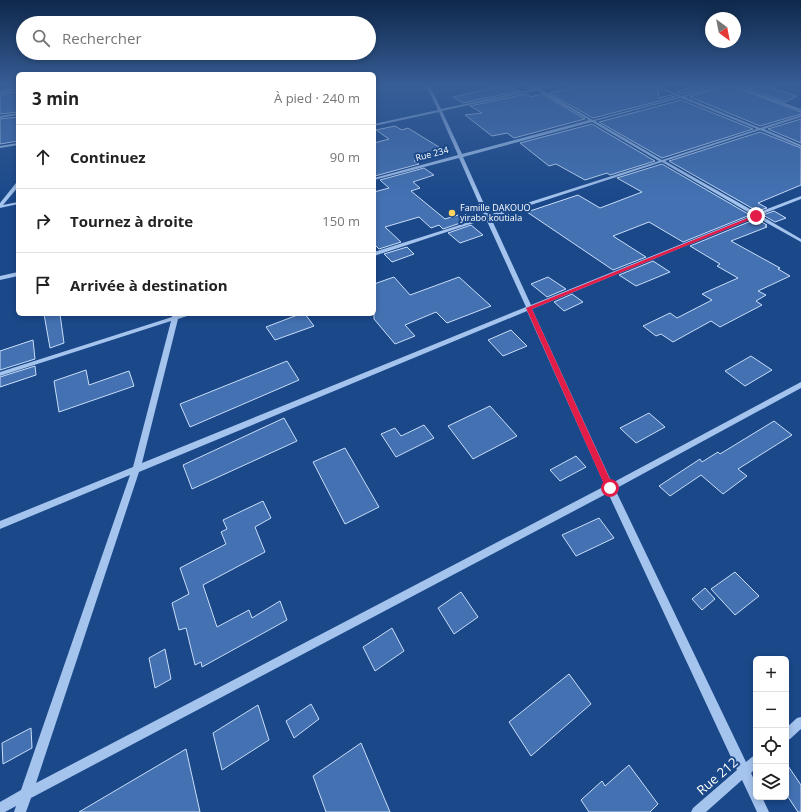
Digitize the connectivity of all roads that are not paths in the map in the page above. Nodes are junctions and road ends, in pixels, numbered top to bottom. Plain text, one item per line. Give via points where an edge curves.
1 (445, 123) edge
2 (585, 123) edge
3 (595, 123) edge
4 (743, 123) edge
5 (781, 123) edge
6 (760, 130) junction
7 (16, 144) edge
8 (801, 146) edge
9 (0, 147) edge
10 (459, 156) junction
11 (663, 161) junction
12 (376, 178) edge
13 (16, 187) edge
14 (801, 197) edge
15 (16, 203) edge
16 (0, 207) edge
17 (756, 216) junction
18 (487, 218) junction
19 (801, 241) edge
20 (376, 253) edge
21 (16, 274) edge
22 (0, 278) edge
23 (529, 308) junction
24 (176, 316) edge
25 (0, 374) edge
26 (801, 385) edge
27 (136, 470) junction
28 (610, 488) junction
29 (0, 525) edge
30 (801, 722) edge
31 (789, 732) edge
32 (753, 764) edge
33 (744, 771) junction
34 (753, 790) edge
35 (25, 795) junction
36 (757, 800) edge
37 (0, 808) edge
38 (20, 812) edge
39 (697, 812) edge
40 (763, 812) edge

1 - 10 street
2 - 10 street, Rue 234
3 - 11 street
4 - 6 street
5 - 6 street
6 - 8 street
6 - 11 street
7 - 9 street
10 - 12 street, Rue 234
10 - 18 street
11 - 17 street
11 - 18 street
13 - 16 street
14 - 17 street
15 - 16 street
17 - 19 street
17 - 23 street
18 - 20 street
18 - 23 street
21 - 22 street
23 - 27 street
23 - 28 street
24 - 25 street
24 - 27 street
26 - 28 street
27 - 29 street
27 - 35 street
28 - 33 street
28 - 35 street
30 - 31 street
32 - 33 street, Rue 212
33 - 34 street
33 - 39 street, Rue 212
35 - 37 street
35 - 38 street
36 - 40 street

